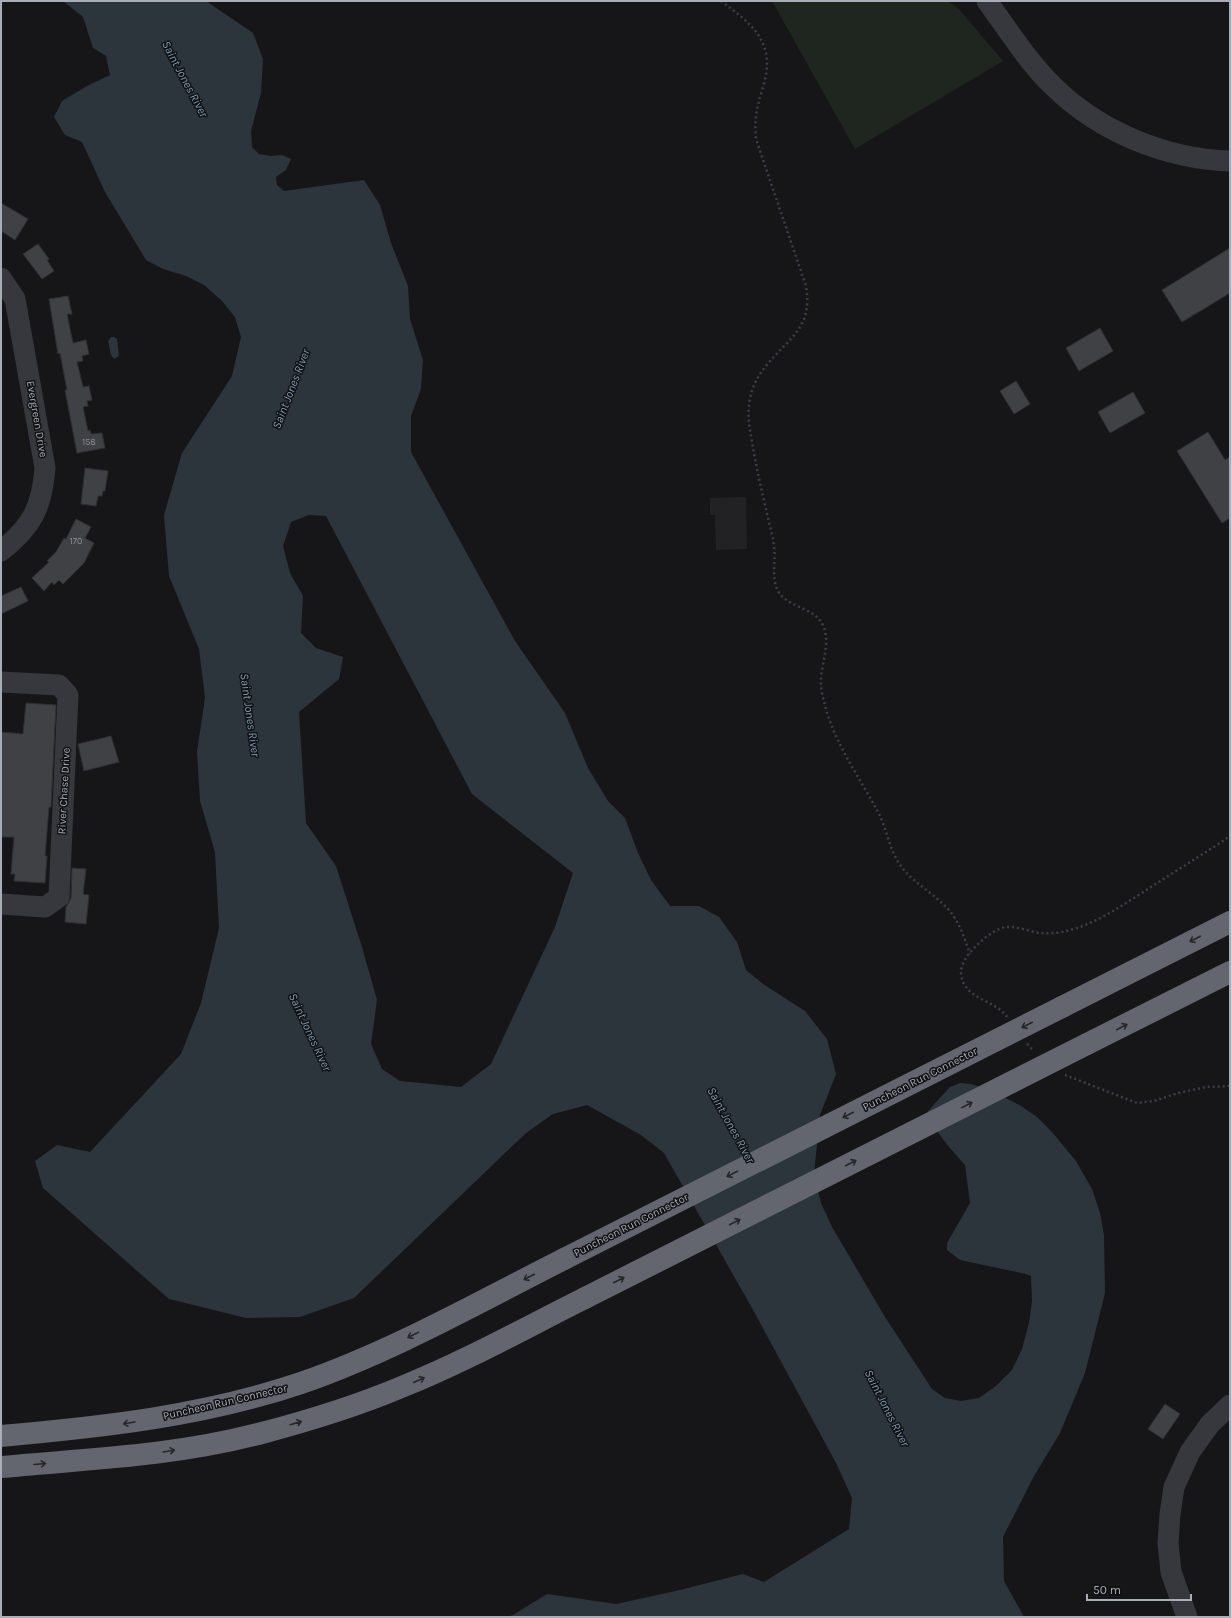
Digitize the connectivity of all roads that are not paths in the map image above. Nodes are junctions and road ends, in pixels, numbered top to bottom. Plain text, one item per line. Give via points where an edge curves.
1 (987, 1) edge
2 (1230, 161) edge
3 (1, 278) edge
4 (1, 551) edge
5 (1, 682) edge
6 (1, 904) edge
7 (1230, 922) edge
8 (1230, 972) edge
9 (1230, 1405) edge
10 (1, 1436) edge
11 (1, 1467) edge
12 (1187, 1617) edge

1 - 2 street via 1016,42 1054,87 1075,105 1117,132 1143,143 1195,157
3 - 4 street, Evergreen Drive via 17,305 45,468 44,488 30,522 18,538
5 - 6 street, River Chase Drive via 59,684 68,695 59,897 44,907
7 -> 10 highway, Puncheon Run Connector, bridge via 378,1352 302,1383 265,1394 148,1420
11 -> 8 highway, bridge via 173,1450 257,1434 325,1415 398,1389 445,1368
9 - 12 street via 1210,1424 1190,1452 1174,1487 1168,1543 1171,1572

